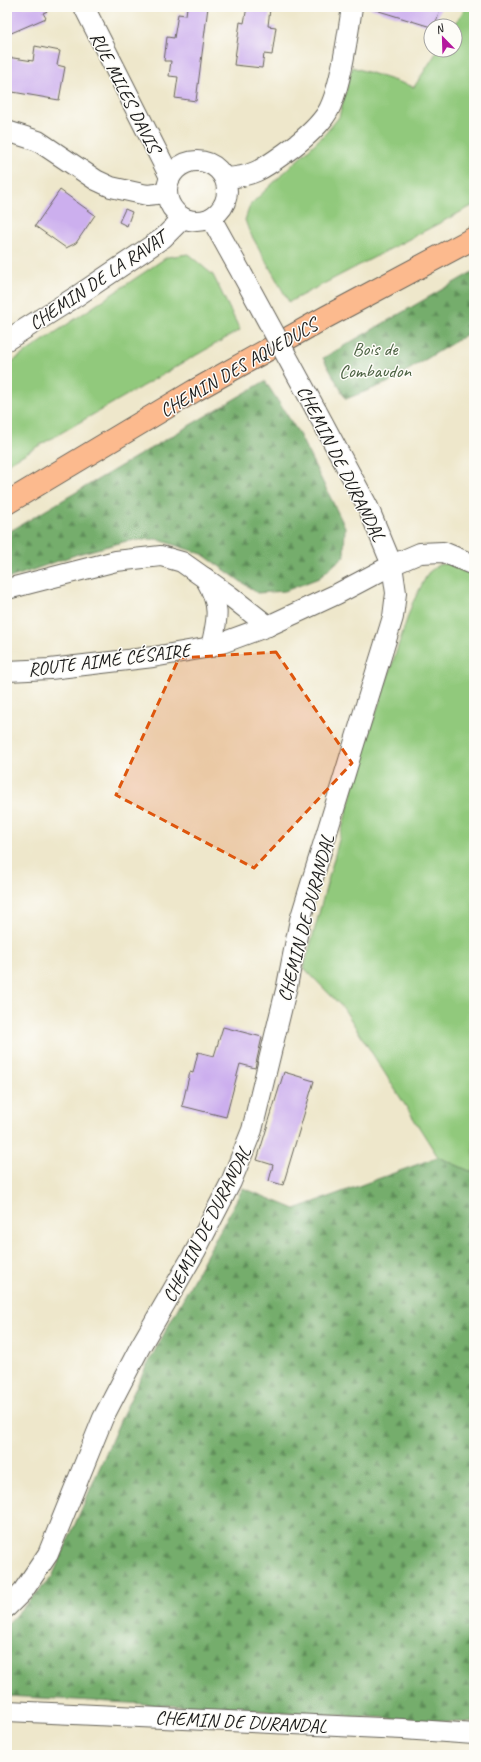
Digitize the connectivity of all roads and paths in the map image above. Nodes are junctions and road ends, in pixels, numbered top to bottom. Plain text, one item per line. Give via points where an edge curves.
1 (84, 7) edge
2 (352, 7) edge
3 (7, 131) edge
4 (225, 178) junction
5 (168, 185) junction
6 (183, 218) junction
7 (211, 218) junction
8 (474, 238) edge
9 (10, 334) edge
10 (7, 503) edge
11 (474, 564) edge
12 (392, 565) junction
13 (204, 577) junction
14 (7, 589) edge
15 (268, 626) junction
16 (211, 646) junction
17 (7, 671) edge
18 (7, 1607) edge
19 (7, 1711) edge
20 (474, 1734) edge

1 - 5 street, RUE MILES DAVIS
2 - 4 street via 335,93 326,115 299,143 263,169 241,177
3 - 5 street via 38,141 96,180 111,187 147,196
4 - 5 street via 212,164 192,160 175,169
4 - 7 street via 228,189 226,200 220,211
5 - 6 street via 169,203
6 - 7 street via 202,221
6 - 9 street, CHEMIN DE LA RAVAT via 163,238 77,296
7 - 12 street, CHEMIN DE DURANDAL, bridge via 368,507
8 - 10 main road, CHEMIN DES AQUEDUCS via 194,391
11 - 12 street, ROUTE AIMÉ CÉSAIRE via 443,552 420,553
12 - 15 street, ROUTE AIMÉ CÉSAIRE
12 - 18 street, CHEMIN DE DURANDAL via 396,593 392,618 300,920 287,986 252,1130 231,1182 196,1250 140,1347 103,1418 48,1554 23,1590
13 - 14 street via 182,562 160,556 116,561
13 - 15 street
13 - 16 street via 214,594 217,610 217,623
15 - 16 street, ROUTE AIMÉ CÉSAIRE
16 - 17 street, ROUTE AIMÉ CÉSAIRE via 137,659
19 - 20 street, CHEMIN DE DURANDAL

